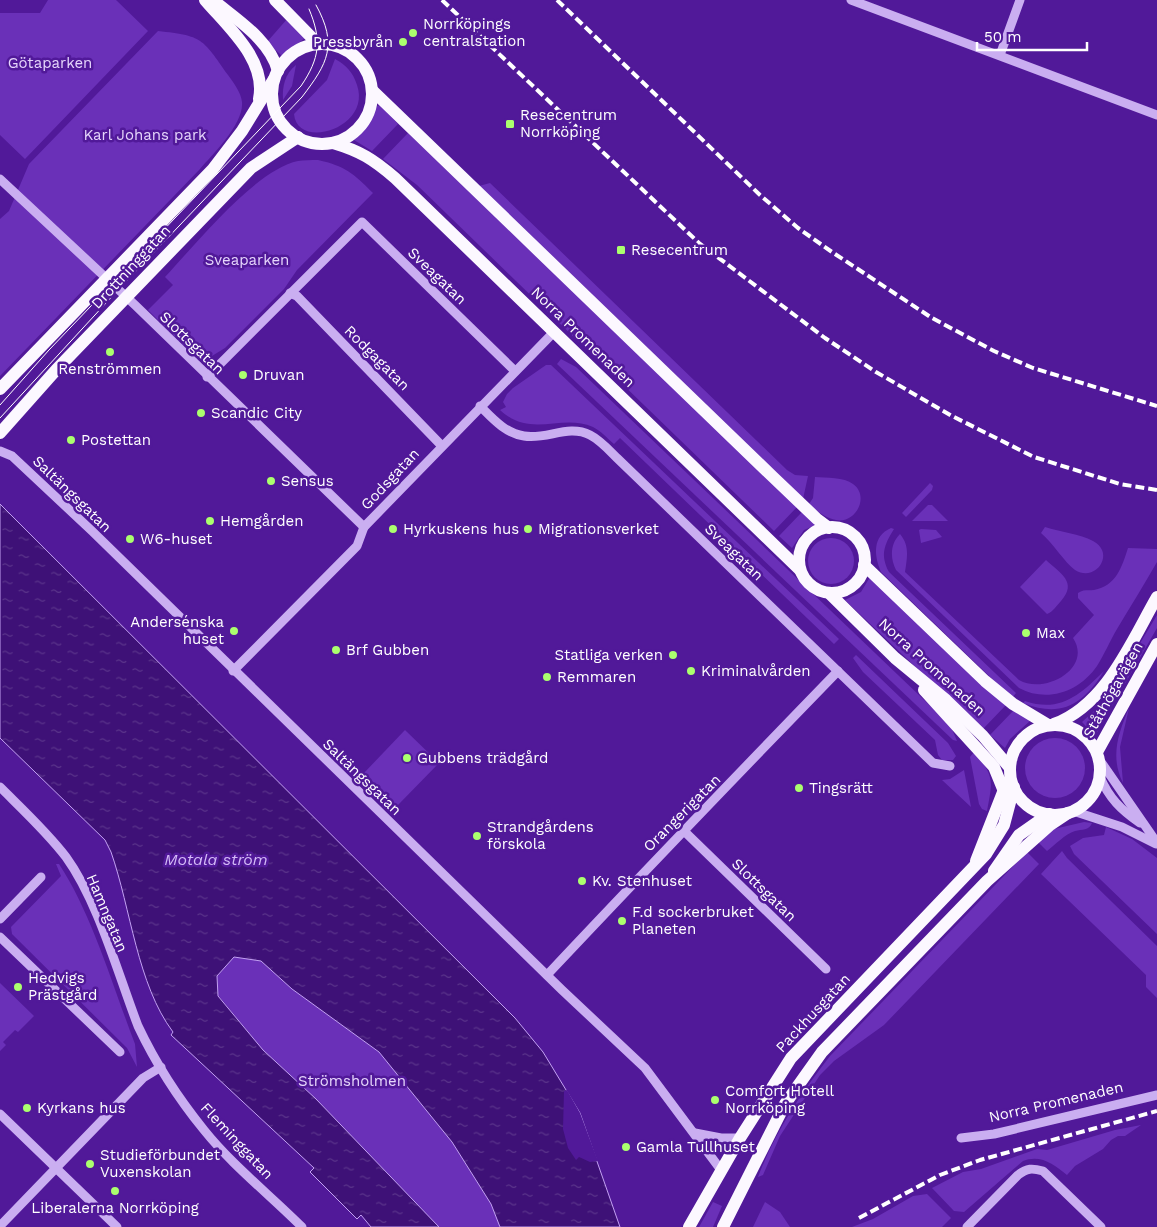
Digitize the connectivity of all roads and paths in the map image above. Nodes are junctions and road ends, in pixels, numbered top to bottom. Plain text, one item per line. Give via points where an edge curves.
1 (205, 0) edge
2 (213, 0) edge
3 (275, 0) edge
4 (851, 0) edge
5 (1020, 0) edge
6 (318, 44) junction
7 (1000, 55) junction
8 (276, 75) junction
9 (373, 90) junction
10 (258, 103) junction
11 (1157, 115) edge
12 (298, 137) junction
13 (332, 143) junction
14 (2, 186) edge
15 (106, 278) junction
16 (290, 293) junction
17 (127, 298) junction
18 (554, 332) junction
19 (514, 370) junction
20 (207, 377) junction
21 (0, 389) edge
22 (480, 406) junction
23 (0, 433) edge
24 (441, 445) junction
25 (0, 451) edge
26 (364, 527) junction
27 (829, 528) junction
28 (864, 564) junction
29 (800, 570) junction
30 (829, 593) junction
31 (1157, 597) edge
32 (1157, 644) edge
33 (895, 658) junction
34 (233, 670) junction
35 (838, 671) junction
36 (1051, 725) junction
37 (1098, 756) junction
38 (950, 766) dead end
39 (1100, 777) junction
40 (1009, 780) junction
41 (0, 787) edge
42 (1070, 812) junction
43 (1049, 814) junction
44 (1144, 826) junction
45 (684, 831) junction
46 (1157, 844) edge
47 (41, 876) dead end
48 (988, 881) junction
49 (0, 919) edge
50 (0, 937) edge
51 (826, 970) dead end
52 (547, 975) junction
53 (120, 1052) dead end
54 (161, 1067) junction
55 (1157, 1095) edge
56 (0, 1114) edge
57 (695, 1132) junction
58 (740, 1138) junction
59 (961, 1138) dead end
60 (56, 1168) junction
61 (721, 1170) junction
62 (0, 1226) edge
63 (117, 1227) edge
64 (302, 1227) edge
65 (689, 1227) edge
66 (723, 1227) edge
67 (967, 1227) edge
68 (1101, 1227) edge

1 - 10 main road via 249,53 259,74
2 - 8 main road via 269,50 276,61
3 - 6 main road
4 - 7 street
5 - 7 street
6 - 8 main road via 296,51
6 - 9 main road via 343,48 354,55 364,65
7 - 11 street
8 - 10 main road, Drottninggatan
8 - 12 main road via 272,91 276,114
9 - 13 main road via 372,105 366,118 352,134
9 - 27 main road via 773,478
10 - 15 main road, Drottninggatan via 242,131 213,169
12 - 13 main road via 321,144
12 - 17 main road, Drottninggatan via 250,168
13 - 18 main road, Norra Promenaden via 374,160
14 - 15 street, Slottsgatan
15 - 17 street, Slottsgatan
15 - 21 main road, Drottninggatan
16 - 19 street, Sveagatan via 362,222
16 - 20 street
16 - 24 street, Rodgagatan
17 - 20 street, Slottsgatan
17 - 23 main road, Drottninggatan
18 - 19 street, Godsgatan
18 - 29 main road, Norra Promenaden
19 - 22 street, Godsgatan
20 - 26 street, Slottsgatan
22 - 24 street, Godsgatan
22 - 35 street, Sveagatan via 497,423 526,436 571,430 590,435
24 - 26 street, Godsgatan
25 - 34 street, Saltängsgatan via 12,456 92,531
26 - 34 street, Godsgatan via 357,546
27 - 28 main road via 846,531 857,539 863,549
27 - 29 main road via 811,534 805,542 799,560
28 - 30 main road via 862,573 852,586 845,591
28 - 36 main road, Norra Promenaden via 985,681 1013,704
29 - 30 main road via 811,586
30 - 33 main road, Norra Promenaden
31 - 36 main road, Ståthögavägen via 1100,692 1078,712
32 - 37 main road, Ståthögavägen
33 - 40 main road
33 - 40 main road, Norra Promenaden via 983,736
34 - 52 street, Saltängsgatan
35 - 38 street, Sveagatan via 934,763
35 - 45 street, Orangerigatan
36 - 37 main road via 1080,732 1093,744
36 - 40 main road via 1034,730 1021,739 1013,752
37 - 39 main road
37 - 44 street
39 - 42 main road via 1091,797
39 - 44 street via 1111,799
40 - 43 main road via 1024,803
40 - 58 main road, Packhusgatan via 973,868 792,1058
41 - 54 street, Hamngatan via 60,850 73,869 91,902 138,1026
42 - 43 main road
42 - 46 street via 1115,824
42 - 48 main road via 1050,825
43 - 48 main road via 1020,835
44 - 46 street
45 - 51 street, Slottsgatan
45 - 52 street, Orangerigatan
47 - 49 street
48 - 66 main road via 817,1059 785,1104
50 - 53 street
52 - 57 street, Saltängsgatan via 644,1068
54 - 60 street via 144,1078
54 - 64 street, Fleminggatan via 205,1131
55 - 59 street, Norra Promenaden via 994,1134
56 - 60 street
57 - 58 street via 721,1138
57 - 61 street, Saltängsgatan
58 - 61 main road, Packhusgatan
60 - 62 street
60 - 63 street
61 - 65 main road, Packhusgatan
67 - 68 street via 1018,1175 1034,1168 1043,1171

